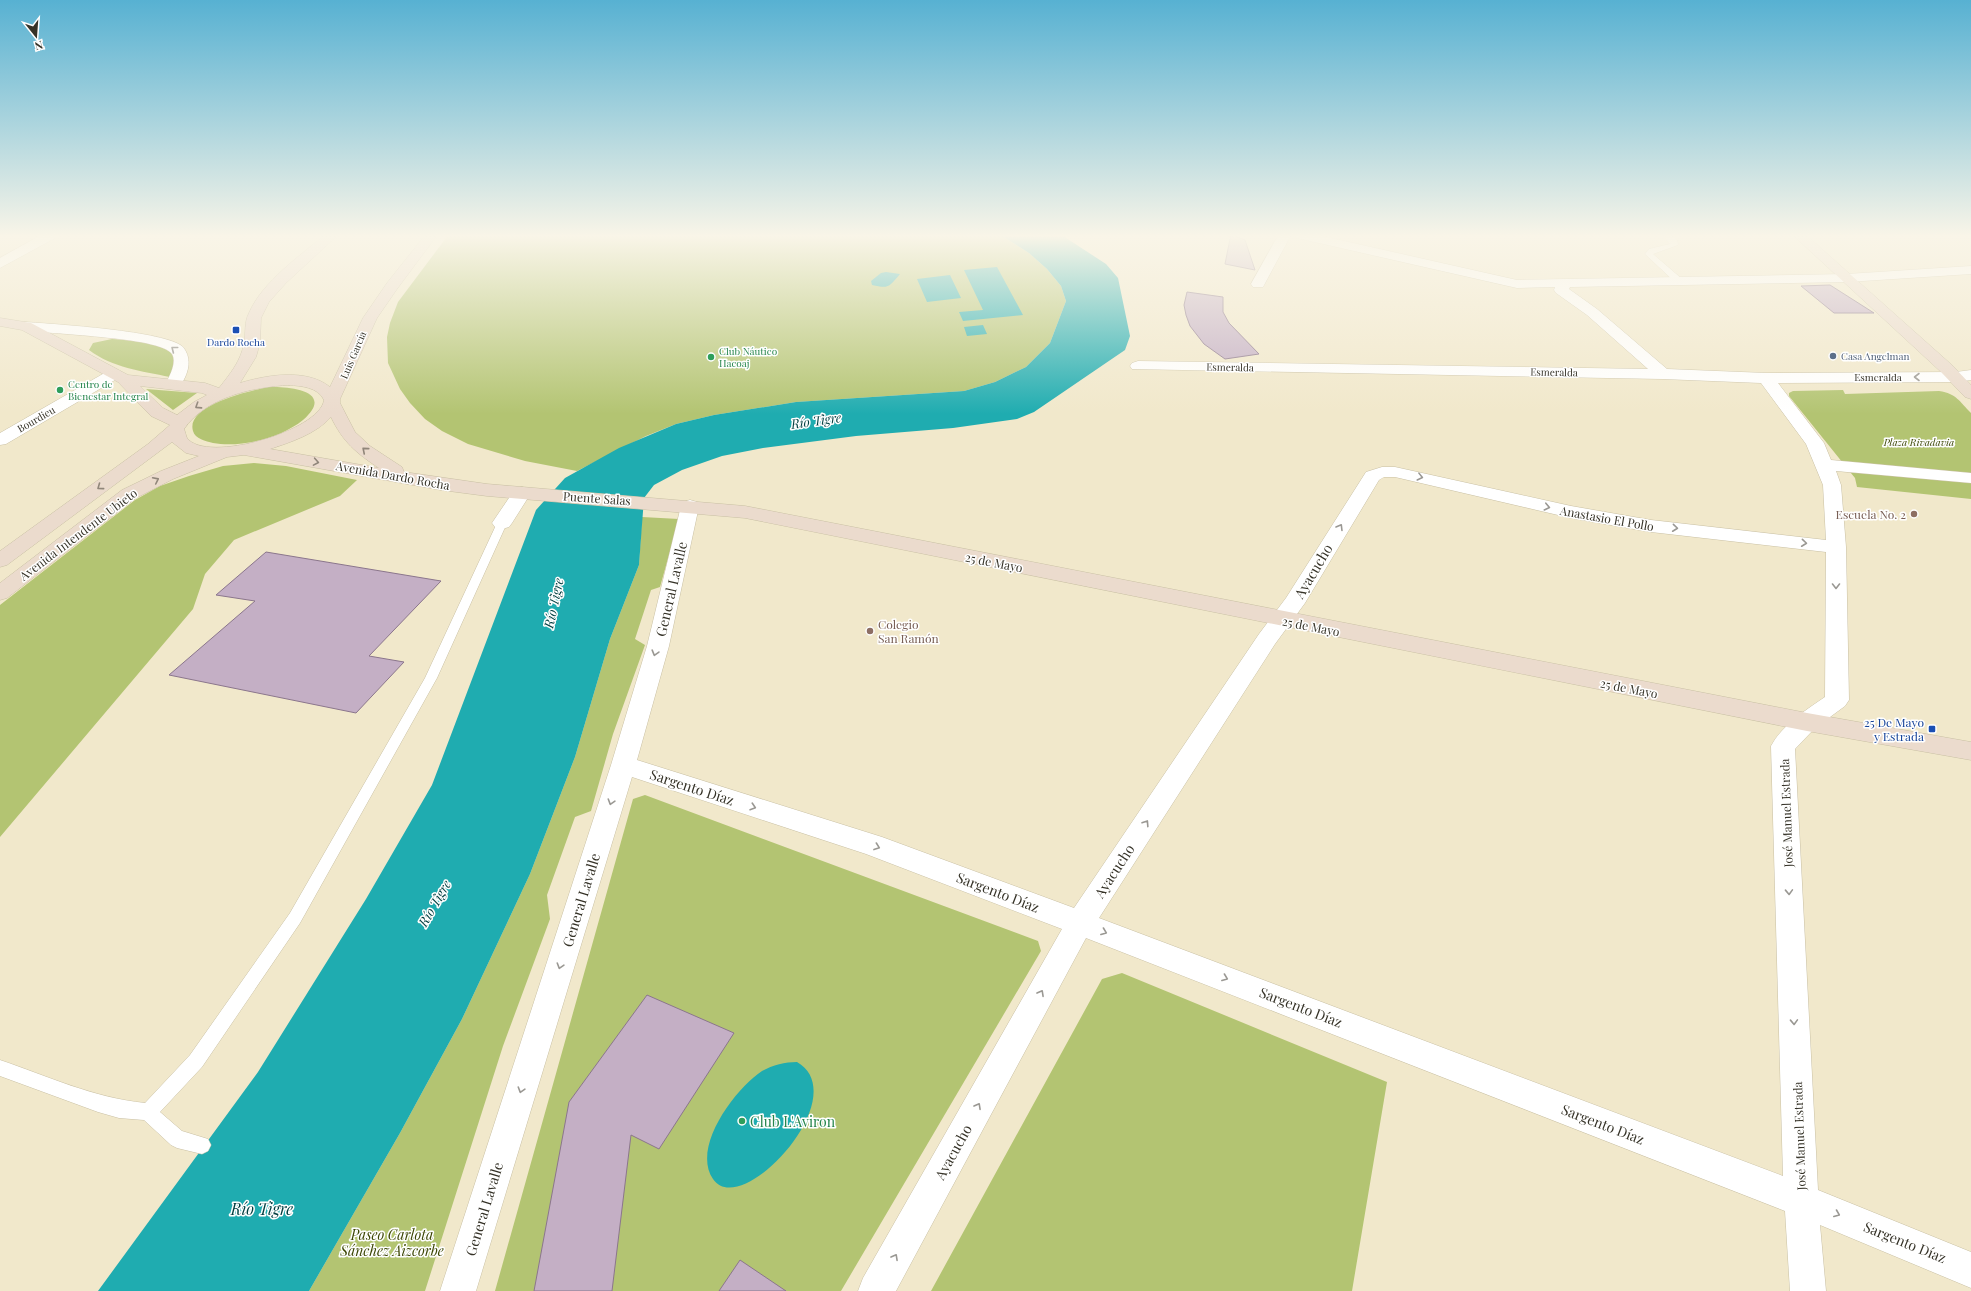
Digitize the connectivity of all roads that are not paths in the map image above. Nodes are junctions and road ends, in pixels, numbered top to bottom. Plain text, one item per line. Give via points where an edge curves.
1 (270, 294) edge
2 (388, 294) edge
3 (1555, 294) edge
4 (1566, 294) edge
5 (1866, 294) edge
6 (1572, 299) junction
7 (0, 322) edge
8 (26, 326) junction
9 (115, 335) junction
10 (74, 352) junction
11 (1138, 366) dead end
12 (1663, 374) junction
13 (119, 376) junction
14 (1963, 376) edge
15 (1766, 378) junction
16 (174, 383) junction
17 (222, 393) junction
18 (1971, 394) edge
19 (332, 401) junction
20 (178, 426) junction
21 (0, 440) edge
22 (246, 450) junction
23 (225, 452) junction
24 (1824, 465) junction
25 (1382, 472) joint
26 (410, 478) junction
27 (1971, 478) edge
28 (522, 493) junction
29 (541, 494) joint
30 (652, 503) joint
31 (690, 506) junction
32 (502, 523) joint
33 (1836, 547) junction
34 (0, 561) edge
35 (0, 593) edge
36 (1282, 620) junction
37 (1807, 722) junction
38 (1971, 751) edge
39 (623, 765) junction
40 (1080, 923) junction
41 (0, 1068) edge
42 (148, 1112) junction
43 (202, 1145) dead end
44 (1801, 1200) junction
45 (1971, 1270) edge
46 (458, 1291) edge
47 (876, 1291) edge
48 (1808, 1291) edge

1 - 17 main road via 254,317 252,342 246,363
2 - 19 main road, Luis García via 359,340
3 - 6 street
4 - 6 street
5 - 14 main road
6 - 12 street via 1592,312
7 - 8 main road
8 - 9 street
8 - 10 main road
9 - 10 street via 88,344
16 -> 9 street via 181,362 176,348 160,342
10 - 13 main road
11 - 12 street, Esmeralda
12 - 15 street, Esmeralda
13 - 16 main road
13 - 20 main road via 158,412
13 - 21 street, Bourdieu
14 -> 15 street, Esmeralda
14 - 18 main road
15 - 24 street, José Manuel Estrada via 1815,443
16 - 17 main road
17 - 19 main road via 263,383 295,381 319,386 326,391
17 -> 20 main road, Avenida Intendente Ubieto via 200,405
19 - 22 main road, Luis García via 325,414 301,431 285,439
26 -> 19 main road via 383,464 364,450 348,434
20 - 23 main road via 179,441 186,446 196,450
20 -> 34 main road, Avenida Intendente Ubieto via 154,448
22 - 23 main road
22 -> 26 main road, Avenida Dardo Rocha
35 -> 23 main road, Avenida Intendente Ubieto via 129,494 167,475
24 - 27 street
24 - 33 street, José Manuel Estrada via 1832,485
25 -> 33 street, Anastasio El Pollo via 1411,474 1571,512 1651,526
36 -> 25 street, Ayacucho via 1366,482
26 - 28 main road, Avenida Dardo Rocha
28 - 29 main road, Avenida Dardo Rocha
28 - 32 street
29 - 30 main road, Puente Salas
30 - 31 main road, 25 de Mayo
31 - 36 main road, 25 de Mayo via 745,512
31 -> 39 street, General Lavalle via 658,646
32 - 42 lane via 431,678 295,918 196,1061
33 -> 37 street, José Manuel Estrada via 1837,700
36 - 37 main road, 25 de Mayo
40 -> 36 street, Ayacucho
37 - 38 main road, 25 de Mayo
37 -> 44 street, José Manuel Estrada via 1783,746
39 -> 40 street, Sargento Díaz via 872,845
39 -> 46 street, General Lavalle
40 -> 44 street, Sargento Díaz
47 -> 40 street, Ayacucho
41 - 42 lane via 98,1104
42 - 43 lane via 177,1139
44 -> 45 street, Sargento Díaz
44 - 48 street, José Manuel Estrada

